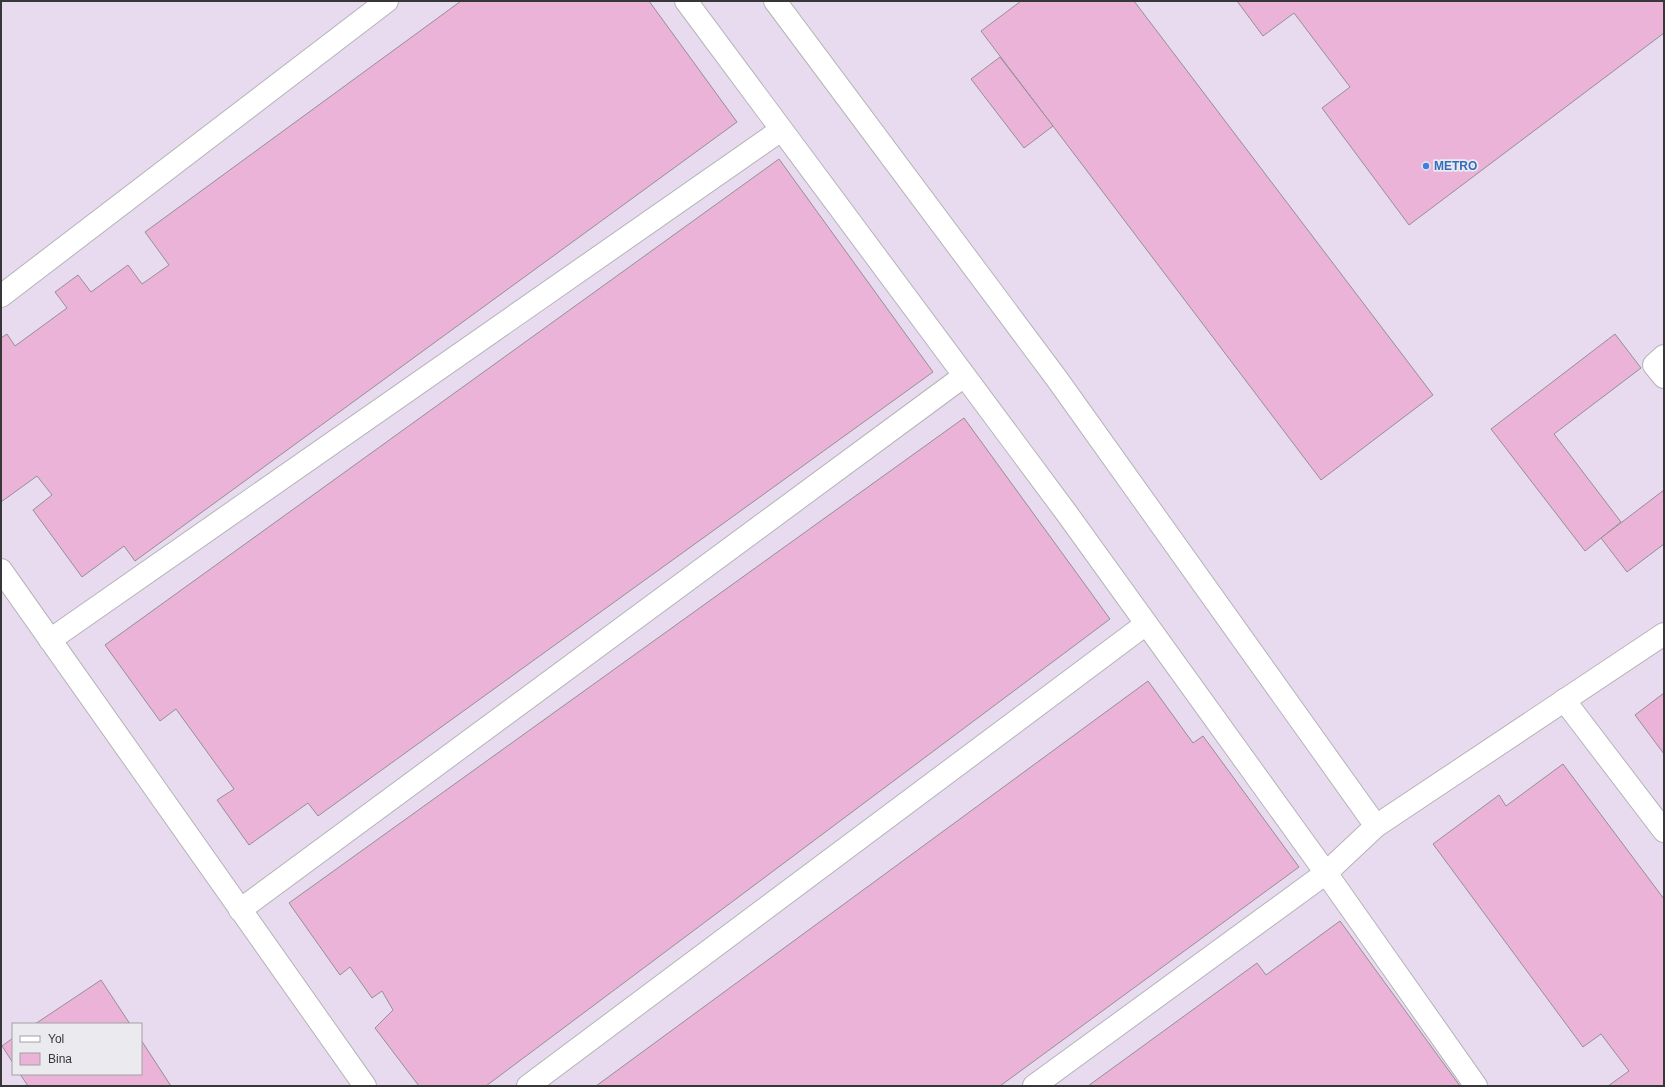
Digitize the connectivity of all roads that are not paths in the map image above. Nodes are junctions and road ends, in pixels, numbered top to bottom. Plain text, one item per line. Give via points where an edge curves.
1 (387, 1) edge
2 (686, 1) edge
3 (775, 1) edge
4 (781, 130) junction
5 (1, 296) edge
6 (1664, 356) edge
7 (964, 376) junction
8 (1664, 377) edge
9 (1, 570) edge
10 (1146, 624) junction
11 (1664, 634) edge
12 (50, 640) junction
13 (1564, 700) junction
14 (1376, 826) junction
15 (1664, 831) edge
16 (1326, 873) junction
17 (240, 910) junction
18 (365, 1086) edge
19 (528, 1086) edge
20 (1034, 1086) edge
21 (1476, 1086) edge

1 - 5 street
2 - 4 street
3 - 14 street via 1057,379
4 - 7 street
4 - 12 street
6 - 8 street via 1654,365
7 - 10 street
7 - 17 street
9 - 12 street
10 - 16 street
10 - 19 street
11 - 13 street
12 - 17 street
13 - 14 street
13 - 15 street
14 - 16 street
16 - 20 street
16 - 21 street
17 - 18 street

